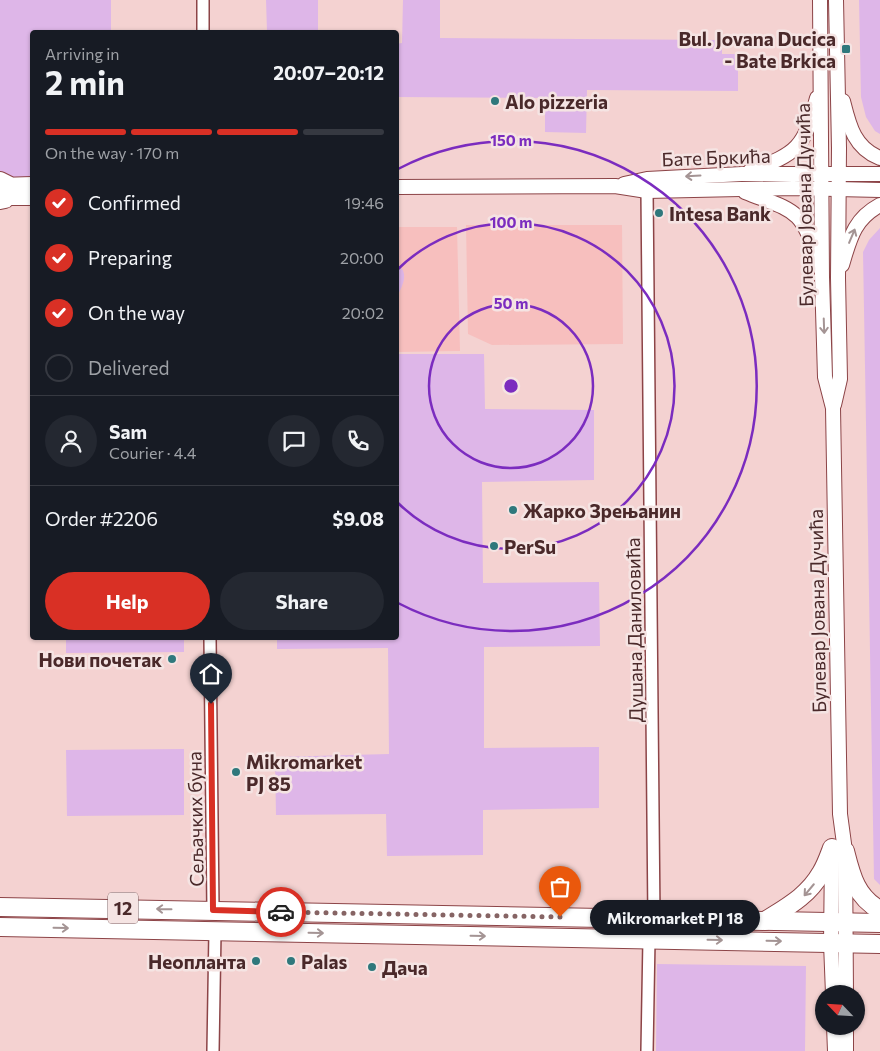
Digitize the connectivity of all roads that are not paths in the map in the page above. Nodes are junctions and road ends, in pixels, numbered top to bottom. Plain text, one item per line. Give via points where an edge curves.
1 (203, 0) edge
2 (820, 0) edge
3 (836, 0) edge
4 (202, 30) edge
5 (821, 80) junction
6 (838, 81) junction
7 (880, 158) edge
8 (742, 174) junction
9 (822, 174) junction
10 (838, 174) junction
11 (880, 174) edge
12 (30, 184) edge
13 (615, 186) junction
14 (399, 187) edge
15 (739, 189) junction
16 (822, 189) junction
17 (838, 189) junction
18 (880, 190) edge
19 (2, 191) edge
20 (647, 191) junction
21 (30, 198) edge
22 (880, 204) edge
23 (822, 277) junction
24 (838, 278) junction
25 (833, 408) junction
26 (210, 640) edge
27 (839, 849) junction
28 (0, 894) edge
29 (0, 907) edge
30 (33, 907) junction
31 (213, 910) junction
32 (880, 910) edge
33 (654, 919) junction
34 (764, 921) junction
35 (839, 922) junction
36 (880, 923) edge
37 (0, 926) edge
38 (215, 931) junction
39 (649, 939) junction
40 (839, 943) junction
41 (880, 944) edge
42 (834, 985) edge
43 (845, 985) edge
44 (834, 1035) edge
45 (846, 1035) edge
46 (213, 1051) edge
47 (647, 1051) edge
48 (835, 1051) edge
49 (846, 1051) edge

1 - 4 street
2 - 5 street, Булевар Јована Дучића
3 - 6 street, Булевар Јована Дучића
5 - 8 street via 812,117 800,143 785,157
5 - 9 street, Булевар Јована Дучића
6 - 7 street via 853,135 863,148
6 - 10 street, Булевар Јована Дучића
8 - 9 street, Бате Бркића
8 -> 13 street, Бате Бркића via 647,179
9 - 10 street, Бате Бркића
9 - 16 street, Булевар Јована Дучића
10 - 11 street, Бате Бркића
10 - 17 street, Булевар Јована Дучића
12 - 19 street
13 - 14 street, Бате Бркића
13 - 20 street, Бате Бркића
15 - 16 street, Бате Бркића
15 - 20 street, Бате Бркића
15 - 23 street via 783,206 796,215 811,239
16 - 17 street, Бате Бркића
16 - 23 street, Булевар Јована Дучића
17 - 18 street, Бате Бркића
17 - 24 street, Булевар Јована Дучића
19 - 21 street
20 - 33 street, Душана Даниловића
24 -> 22 street via 850,238 860,220
23 -> 25 street, Булевар Јована Дучића via 825,377
24 - 25 street, Булевар Јована Дучића via 840,379
25 - 27 street, Булевар Јована Дучића
26 - 31 street, Сељачких буна
27 - 32 main road via 858,891
27 -> 34 main road via 804,896
27 - 35 street, Булевар Јована Дучића
28 - 30 main road, 12
29 - 30 main road
31 -> 30 main road, 12
31 - 33 main road, 12
33 - 34 main road, 12
34 - 35 main road, 12
35 - 36 main road, 12
35 - 40 street, Булевар Јована Дучића
37 -> 38 main road, 12
38 -> 39 main road, 12
38 - 46 street
39 -> 40 main road, 12
39 - 47 street
40 - 41 main road, 12
40 - 42 street, Булевар Јована Дучића
40 - 43 street, Булевар Јована Дучића
44 - 48 street
45 - 49 street

